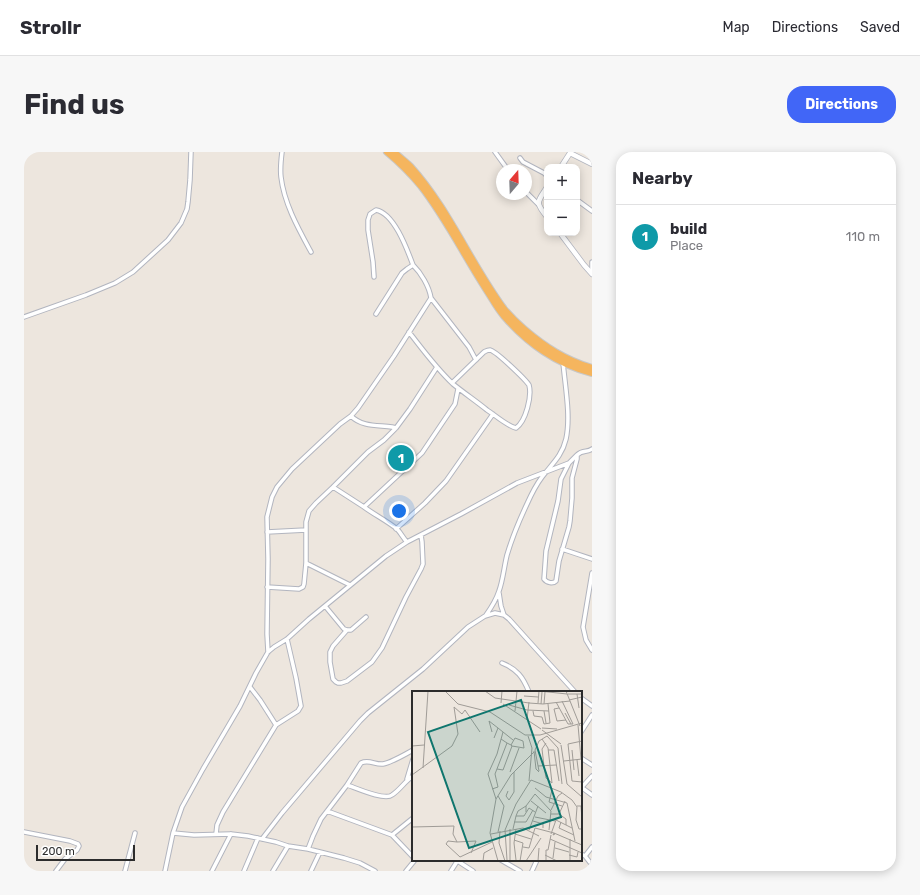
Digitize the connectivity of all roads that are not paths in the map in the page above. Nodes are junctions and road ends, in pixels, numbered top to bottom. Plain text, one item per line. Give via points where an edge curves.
1 (191, 152) edge
2 (282, 152) edge
3 (387, 152) edge
4 (394, 152) edge
5 (495, 152) edge
6 (569, 152) edge
7 (520, 158) dead end
8 (504, 164) edge
9 (563, 164) edge
10 (592, 164) edge
11 (544, 173) edge
12 (544, 192) edge
13 (532, 198) edge
14 (580, 202) edge
15 (538, 204) junction
16 (592, 211) edge
17 (544, 214) edge
18 (562, 236) edge
19 (310, 252) dead end
20 (592, 262) edge
21 (413, 265) junction
22 (592, 274) edge
23 (374, 277) dead end
24 (431, 298) junction
25 (376, 314) dead end
26 (24, 316) edge
27 (409, 332) junction
28 (476, 360) junction
29 (562, 362) junction
30 (437, 367) junction
31 (592, 368) edge
32 (592, 373) edge
33 (452, 383) junction
34 (458, 388) junction
35 (493, 414) junction
36 (351, 416) junction
37 (396, 428) junction
38 (592, 448) edge
39 (577, 455) junction
40 (569, 463) junction
41 (548, 470) junction
42 (333, 487) junction
43 (364, 507) junction
44 (396, 529) junction
45 (306, 530) junction
46 (267, 532) junction
47 (421, 535) junction
48 (407, 542) junction
49 (562, 550) junction
50 (592, 558) edge
51 (306, 563) junction
52 (592, 573) edge
53 (350, 585) junction
54 (267, 587) junction
55 (499, 590) junction
56 (325, 606) junction
57 (504, 615) junction
58 (485, 616) junction
59 (366, 617) dead end
60 (347, 630) junction
61 (287, 639) junction
62 (592, 650) edge
63 (268, 652) junction
64 (502, 663) dead end
65 (250, 687) junction
66 (529, 691) edge
67 (574, 691) edge
68 (582, 699) edge
69 (592, 706) edge
70 (592, 715) edge
71 (276, 725) junction
72 (582, 730) edge
73 (412, 750) edge
74 (582, 759) edge
75 (412, 763) edge
76 (592, 765) edge
77 (592, 776) edge
78 (412, 777) edge
79 (408, 779) junction
80 (347, 785) junction
81 (582, 786) edge
82 (582, 788) edge
83 (592, 795) edge
84 (327, 811) junction
85 (412, 819) edge
86 (24, 832) edge
87 (136, 833) dead end
88 (172, 833) junction
89 (216, 834) junction
90 (231, 834) junction
91 (392, 835) junction
92 (260, 838) junction
93 (288, 846) junction
94 (592, 848) edge
95 (308, 849) junction
96 (320, 852) junction
97 (583, 855) edge
98 (412, 856) edge
99 (414, 861) edge
100 (456, 861) edge
101 (458, 861) edge
102 (503, 861) edge
103 (537, 861) edge
104 (592, 865) edge
105 (56, 871) edge
106 (125, 871) edge
107 (165, 871) edge
108 (212, 871) edge
109 (244, 871) edge
110 (273, 871) edge
111 (311, 871) edge
112 (375, 871) edge
113 (406, 871) edge
114 (451, 871) edge
115 (473, 871) edge
116 (520, 871) edge
117 (532, 871) edge

1 - 26 street via 188,202 181,223 168,240 133,272 115,283
2 - 19 street via 281,176 286,197
3 - 29 highway via 421,186 503,315 530,342
4 - 31 highway via 410,166 444,211 505,310 547,347 567,359
5 - 8 street
6 - 9 street
6 - 10 street
7 - 11 street
12 - 15 street
13 - 15 street
14 - 16 street
15 - 17 street
18 - 22 street
20 - 22 street
21 - 23 street via 399,232 384,214 376,210 370,214 368,220
21 - 24 street via 421,274
21 - 25 street via 402,274
24 - 27 street
24 - 28 street
27 - 30 street
27 - 36 street via 366,398
28 - 33 street
28 - 35 street via 486,351 492,350 529,385 529,403 522,421 516,428
29 - 32 highway
29 - 41 street via 567,430 562,451
30 - 33 street
30 - 37 street
33 - 34 street
34 - 35 street
34 - 43 street via 455,404 422,453
35 - 44 street via 446,481
36 - 37 street via 365,424
36 - 46 street via 292,469 277,487 269,505
37 - 42 street
38 - 39 street
39 - 40 street
39 - 49 street via 572,478 570,520
40 - 41 street
40 - 49 street via 561,479 546,551 544,580 547,582 556,581
41 - 47 street via 517,483
41 - 55 street via 521,516 507,556
42 - 43 street
42 - 45 street via 310,511
43 - 44 street
44 - 48 street
45 - 46 street
45 - 51 street
46 - 54 street
47 - 48 street
47 - 60 street via 422,566 382,648 372,662 347,681 338,683 333,679 330,652
48 - 53 street
49 - 50 street
51 - 53 street
51 - 54 street via 304,584 301,589
52 - 62 street via 583,627
53 - 56 street
54 - 63 street
55 - 57 street
55 - 58 street
56 - 60 street
56 - 61 street
57 - 58 street via 495,613
57 - 67 street
58 - 92 street via 468,627 423,669 368,713
59 - 60 street via 351,630
61 - 63 street
61 - 71 street via 301,705 298,711
63 - 65 street
64 - 66 street via 525,680
65 - 71 street
65 - 88 street via 186,799
68 - 69 street
70 - 72 street
71 - 89 street via 218,820
73 - 80 street via 384,764 364,761
74 - 76 street
75 - 79 street
77 - 81 street
78 - 79 street
79 - 80 street via 388,798
80 - 84 street
82 - 83 street
84 - 91 street
84 - 95 street
85 - 91 street
86 - 105 street via 78,844 77,850
87 - 106 street
88 - 89 street
88 - 107 street
89 - 90 street
90 - 92 street
90 - 108 street
91 - 98 street
92 - 93 street
92 - 109 street
93 - 95 street
93 - 110 street
94 - 97 street
95 - 96 street
96 - 111 street
96 - 112 street via 360,863
97 - 104 street
99 - 113 street
100 - 114 street
101 - 115 street
102 - 116 street
103 - 117 street

